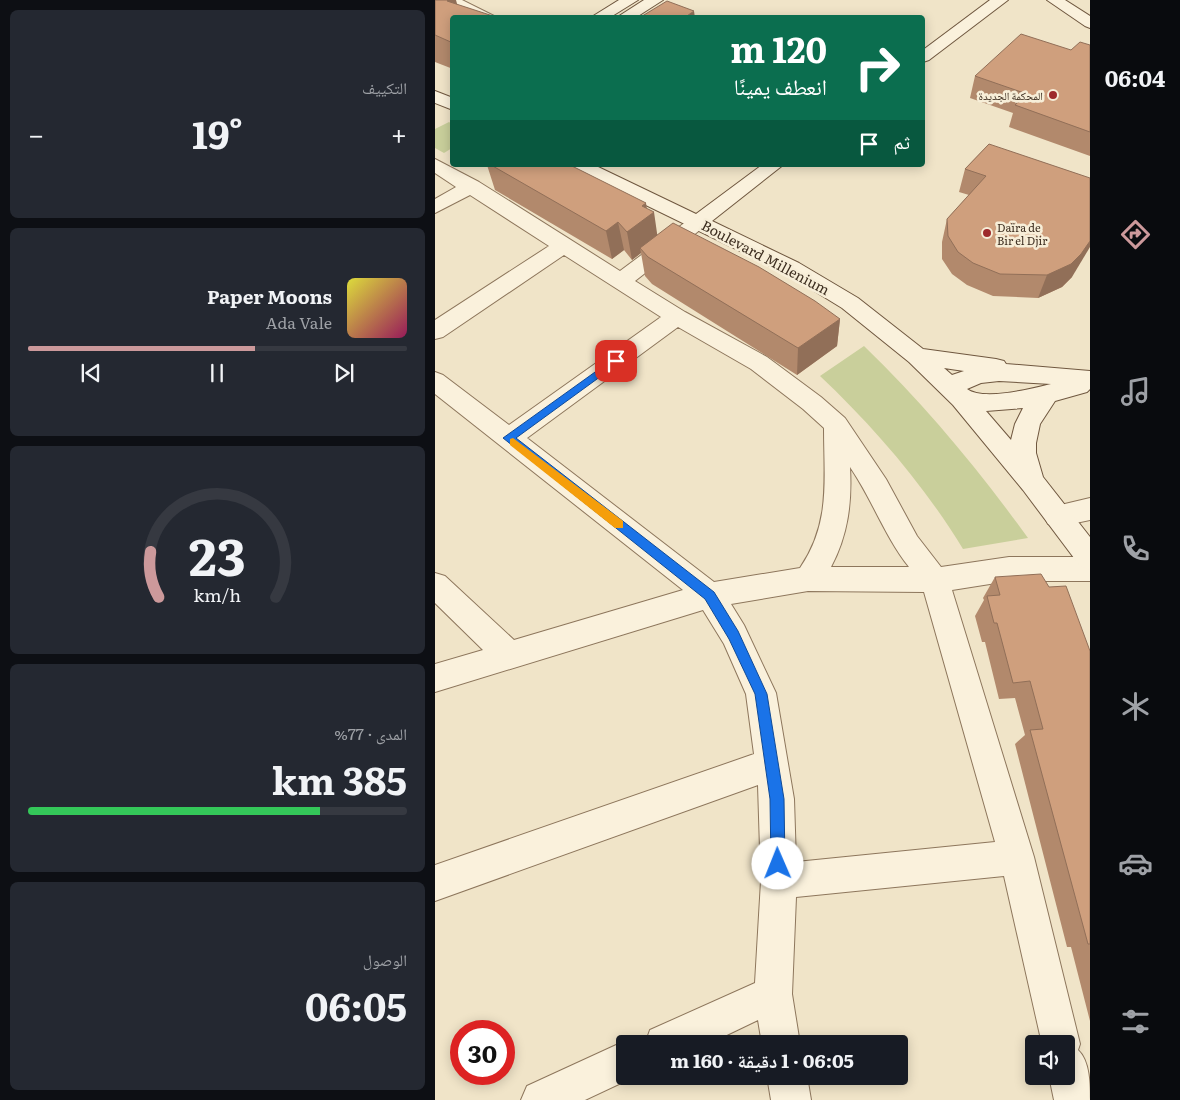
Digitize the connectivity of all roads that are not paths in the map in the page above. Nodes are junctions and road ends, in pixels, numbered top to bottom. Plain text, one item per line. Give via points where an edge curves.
1 (450, 0) edge
2 (630, 0) edge
3 (655, 0) edge
4 (1000, 0) edge
5 (1055, 0) edge
6 (484, 15) edge
7 (602, 15) edge
8 (628, 15) edge
9 (1090, 23) edge
10 (925, 56) edge
11 (435, 165) edge
12 (583, 167) edge
13 (771, 167) edge
14 (472, 186) junction
15 (435, 207) edge
16 (698, 222) junction
17 (565, 245) junction
18 (621, 280) junction
19 (677, 317) junction
20 (435, 331) edge
21 (917, 356) junction
22 (435, 381) edge
23 (1090, 382) edge
24 (1042, 385) junction
25 (956, 393) junction
26 (836, 425) junction
27 (509, 438) junction
28 (1032, 483) junction
29 (1090, 509) edge
30 (1057, 516) junction
31 (1090, 558) edge
32 (1090, 568) edge
33 (808, 579) junction
34 (935, 580) junction
35 (435, 585) edge
36 (710, 595) junction
37 (509, 655) junction
38 (435, 678) edge
39 (771, 764) junction
40 (1017, 857) junction
41 (779, 881) junction
42 (435, 882) edge
43 (773, 994) junction
44 (684, 1035) edge
45 (780, 1035) edge
46 (1059, 1035) edge
47 (616, 1066) edge
48 (788, 1085) edge
49 (1071, 1085) edge
50 (541, 1100) edge
51 (791, 1100) edge
52 (1075, 1100) edge

1 - 6 street
2 - 7 street
3 - 8 street
4 - 10 street
5 - 9 street
11 - 14 street
12 - 16 street, Boulevard Millenium
13 - 16 street
14 - 15 street
14 - 17 street
16 - 18 street
16 - 21 street, Boulevard Millenium via 792,268 850,303
17 - 18 street
17 - 20 street
18 - 19 street
19 - 26 street via 789,383
19 - 27 street
21 - 24 street via 971,362
21 - 25 street, Boulevard Millenium
22 - 27 street
23 - 24 street
24 - 25 street via 1003,404 989,404
24 - 28 street via 1025,425 1023,443 1024,461
25 - 28 street, Boulevard Millenium
26 - 33 street via 834,529 823,556
26 - 34 street via 877,486 907,544
27 - 36 street
28 - 30 street, Boulevard Millenium
29 - 30 street
30 - 31 street, Boulevard Millenium
32 - 34 street via 1009,569
33 - 34 street
33 - 36 street
34 - 40 street
35 - 37 street
36 - 37 street
36 - 39 street via 734,635 761,694
37 - 38 street
39 - 41 street via 777,799
39 - 42 street
40 - 41 street
40 - 46 street
41 - 43 street
43 - 44 street
43 - 45 street
47 - 50 street
48 - 51 street
49 - 52 street

